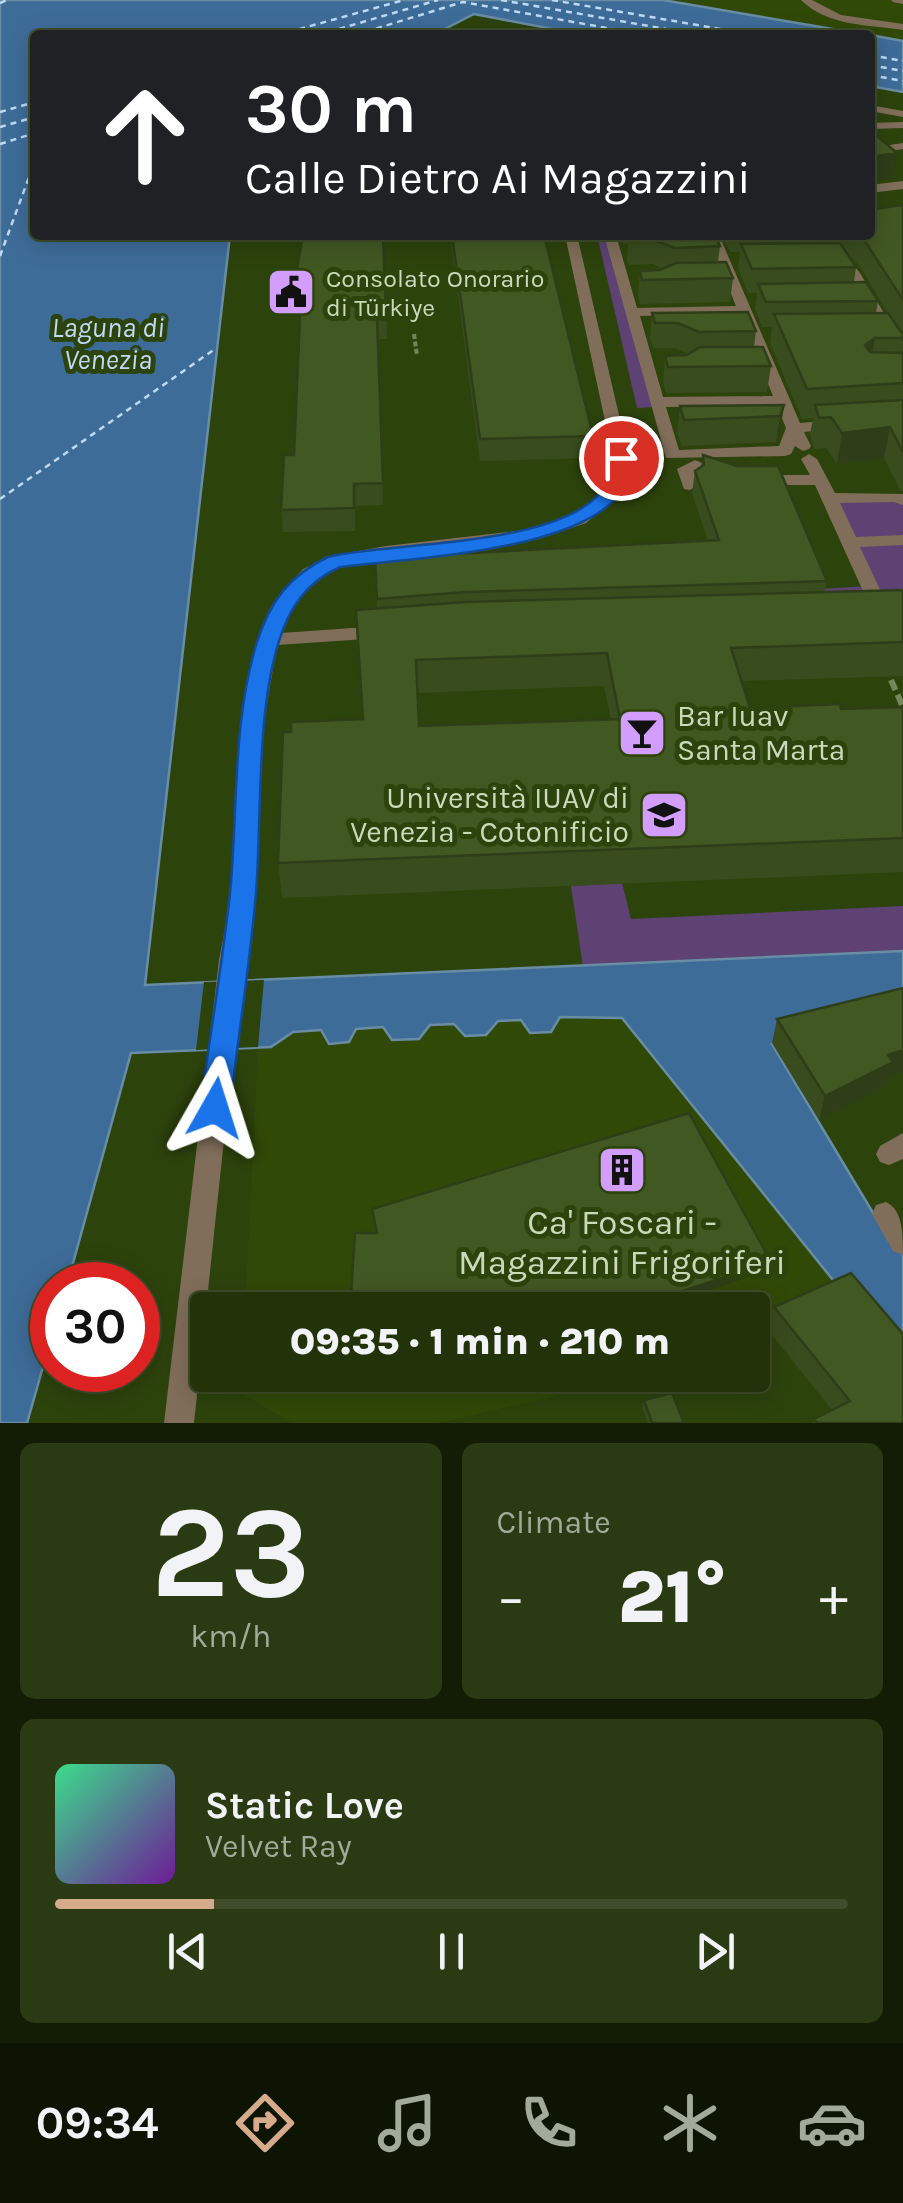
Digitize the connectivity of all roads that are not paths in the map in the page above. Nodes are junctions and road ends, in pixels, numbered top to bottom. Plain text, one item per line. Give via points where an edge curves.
1 (806, 0) edge
2 (832, 0) edge
3 (903, 27) edge
4 (875, 109) edge
5 (903, 114) edge
6 (903, 125) edge
7 (875, 126) edge
8 (903, 146) edge
9 (875, 150) edge
10 (903, 160) edge
11 (875, 163) edge
12 (903, 185) edge
13 (875, 189) edge
14 (572, 240) edge
15 (826, 240) edge
16 (612, 241) edge
17 (719, 248) edge
18 (702, 250) edge
19 (632, 252) edge
20 (822, 259) edge
21 (842, 259) junction
22 (744, 260) edge
23 (759, 300) edge
24 (742, 305) junction
25 (632, 312) junction
26 (733, 329) edge
27 (637, 330) junction
28 (656, 330) edge
29 (754, 332) junction
30 (870, 334) edge
31 (890, 334) junction
32 (774, 335) edge
33 (903, 357) edge
34 (748, 364) edge
35 (766, 364) junction
36 (781, 401) junction
37 (657, 402) junction
38 (773, 423) edge
39 (664, 424) junction
40 (682, 424) edge
41 (848, 424) edge
42 (792, 425) junction
43 (807, 456) junction
44 (660, 460) dead end
45 (734, 479) edge
46 (822, 480) junction
47 (832, 498) junction
48 (903, 500) edge
49 (903, 540) edge
50 (851, 542) junction
51 (903, 610) edge
52 (406, 630) edge
53 (268, 640) junction
54 (886, 1214) dead end
55 (903, 1242) edge
56 (179, 1423) edge

1 - 2 street
1 - 3 street via 832,14
4 - 5 street
6 - 7 street
8 - 9 street
10 - 11 street
12 - 13 street
14 - 53 street via 621,458 611,492 588,512 534,535 377,553 319,567 289,596
15 - 21 street
16 - 19 street
16 - 25 street via 631,280
17 - 18 street
17 - 22 street
17 - 24 street via 724,279
20 - 21 street
21 - 31 street via 884,314
23 - 24 street
24 - 25 street
24 - 29 street
25 - 27 street
26 - 29 street
27 - 28 street
27 - 37 street via 658,374
29 - 32 street
29 - 35 street
30 - 31 street
31 - 33 street
34 - 35 street
35 - 36 street
36 - 37 street
36 - 42 street
37 - 39 street
38 - 42 street
39 - 40 street
39 - 42 street via 672,455 784,451
41 - 42 street
42 - 43 street
43 - 44 street via 723,475 695,465 688,477
43 - 46 street
45 - 46 street
46 - 47 street
47 - 48 street
47 - 50 street
49 - 50 street
50 - 51 street via 872,612
52 - 53 street
53 - 56 street via 257,691 242,896
54 - 55 street

